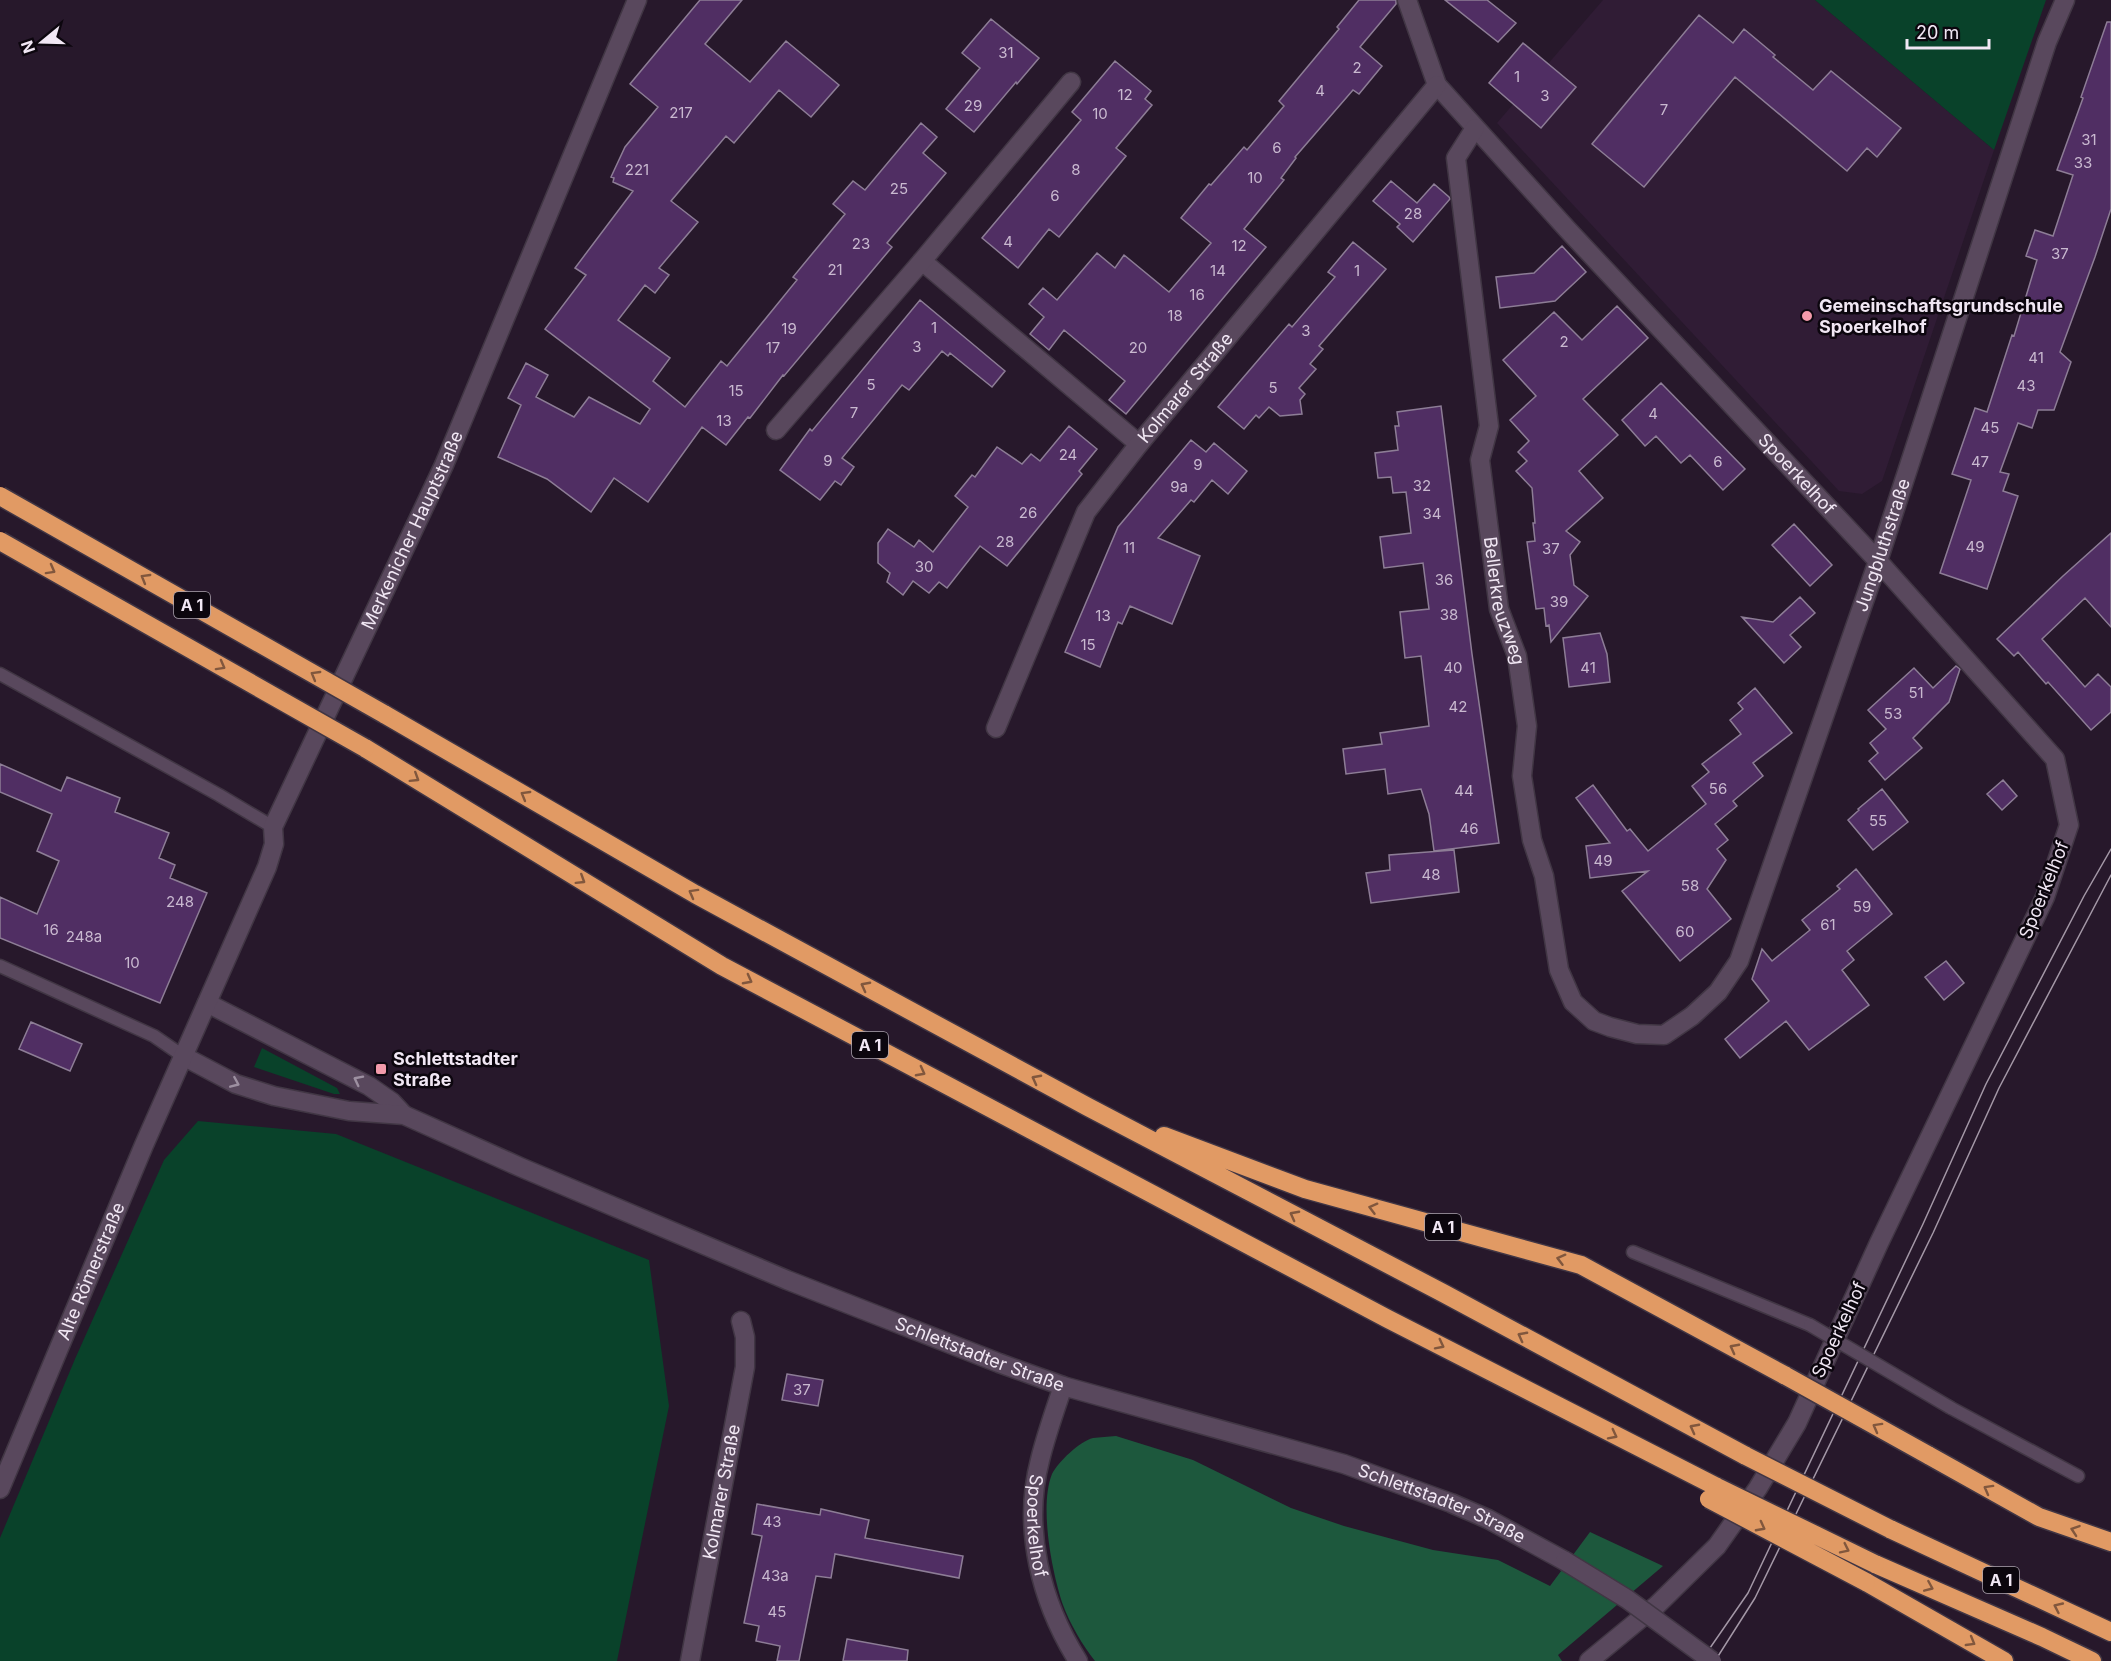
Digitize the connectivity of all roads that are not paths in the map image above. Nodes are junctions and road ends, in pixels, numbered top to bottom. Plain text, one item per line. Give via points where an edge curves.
1 (637, 0) edge
2 (1407, 0) edge
3 (2065, 0) edge
4 (1071, 82) dead end
5 (1437, 85) junction
6 (1475, 128) junction
7 (922, 261) junction
8 (776, 430) dead end
9 (1139, 444) junction
10 (0, 496) edge
11 (0, 541) edge
12 (1878, 561) junction
13 (0, 674) edge
14 (996, 728) dead end
15 (273, 827) junction
16 (0, 966) edge
17 (207, 1003) junction
18 (1637, 1034) joint
19 (183, 1056) junction
20 (1088, 1107) junction
21 (404, 1115) junction
22 (1633, 1252) dead end
23 (741, 1321) dead end
24 (1064, 1386) junction
25 (2078, 1476) dead end
26 (0, 1489) edge
27 (1713, 1493) junction
28 (2111, 1542) edge
29 (2111, 1632) edge
30 (690, 1661) edge
31 (1078, 1661) edge
32 (1589, 1661) edge
33 (1712, 1661) edge
34 (2004, 1661) edge
35 (2092, 1661) edge

1 - 15 street, Merkenicher Hauptstraße via 444,465
2 - 5 street
3 - 12 street, Jungbluthstraße via 2043,53
4 - 7 street
5 - 6 street, Spoerkelhof
5 - 9 street, Kolmarer Straße
6 - 12 street, Spoerkelhof
6 - 18 street, Bellerkreuzweg via 1456,158 1489,426 1480,459 1500,609 1517,656 1527,726 1522,776 1532,840 1544,876 1559,970 1573,1002 1594,1021
7 - 8 street
7 - 9 street
9 - 14 street, Kolmarer Straße via 1086,512
20 -> 10 highway, A 1, bridge via 695,894
11 -> 27 highway, A 1, bridge via 365,748 722,966 1661,1460
12 - 18 street, Jungbluthstraße via 1739,962 1718,992 1692,1016 1664,1035
12 - 32 street, Spoerkelhof via 2055,759 2069,825 2045,897 1797,1423 1717,1546 1658,1605
13 - 15 lane
15 - 17 street, Merkenicher Hauptstraße via 274,844 267,867
16 - 19 lane, Schlettstadter Straße via 154,1036
17 - 19 street, Merkenicher Hauptstraße
21 -> 17 street, Schlettstadter Straße via 369,1086
19 -> 21 street, Schlettstadter Straße via 236,1084 274,1096 350,1111
19 - 26 street, Alte Römerstraße
28 -> 20 highway, A 1, bridge via 2039,1517 1581,1265 1305,1189
29 -> 20 highway, A 1, bridge via 1890,1529 1746,1456
21 - 24 street, Schlettstadter Straße via 787,1280
22 - 25 lane, bridge via 1810,1325
23 - 30 street, Kolmarer Straße via 745,1367
24 - 31 street, Spoerkelhof via 1039,1461 1034,1537 1050,1608
24 - 33 street, Schlettstadter Straße, bridge via 1344,1464 1451,1503 1565,1561 1636,1605
27 -> 34 highway, bridge
27 -> 35 highway, A 1, bridge

